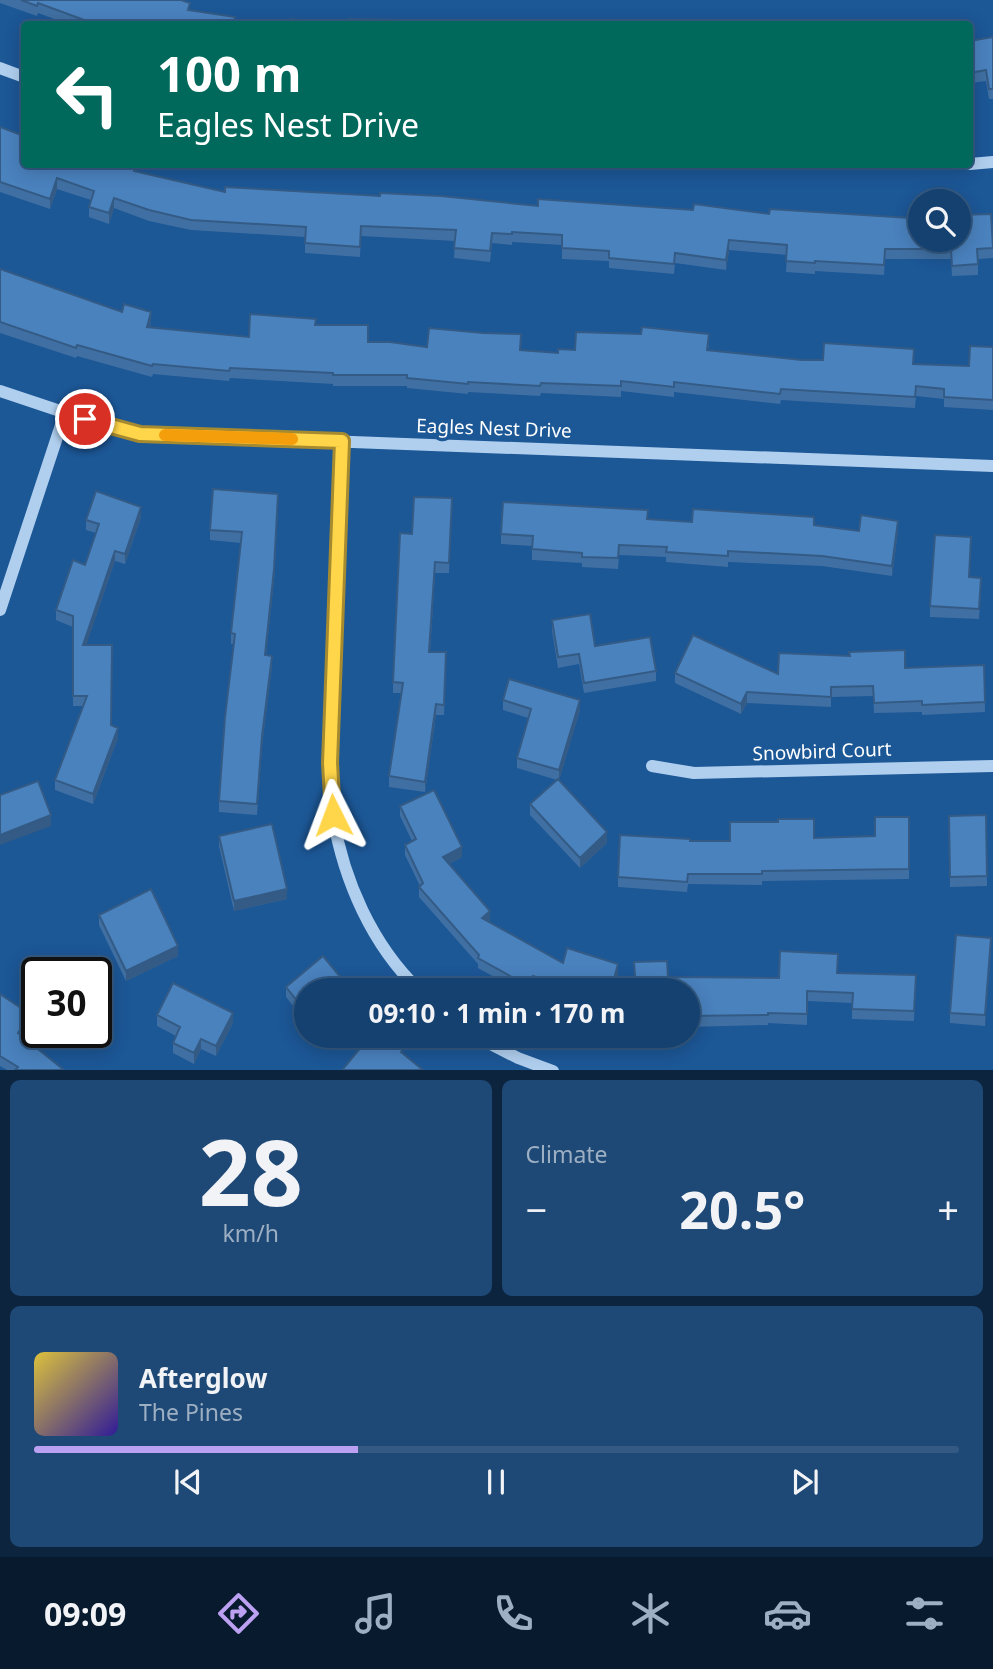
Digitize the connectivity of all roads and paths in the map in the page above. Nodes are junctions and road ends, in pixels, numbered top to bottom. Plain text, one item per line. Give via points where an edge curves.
1 (0, 68) edge
2 (21, 76) edge
3 (993, 162) edge
4 (973, 164) edge
5 (0, 391) edge
6 (65, 413) junction
7 (342, 441) junction
8 (993, 466) edge
9 (0, 610) edge
10 (993, 765) edge
11 (652, 766) dead end
12 (409, 978) edge
13 (498, 1048) edge
14 (553, 1070) edge

1 - 2 street
3 - 4 street
5 - 6 street, Eagles Nest Drive
6 - 7 street, Eagles Nest Drive via 140,434
6 - 9 street
7 - 8 street, Eagles Nest Drive
7 - 12 street via 330,763 333,815 357,901 382,946
10 - 11 street, Snowbird Court via 694,774
13 - 14 street

